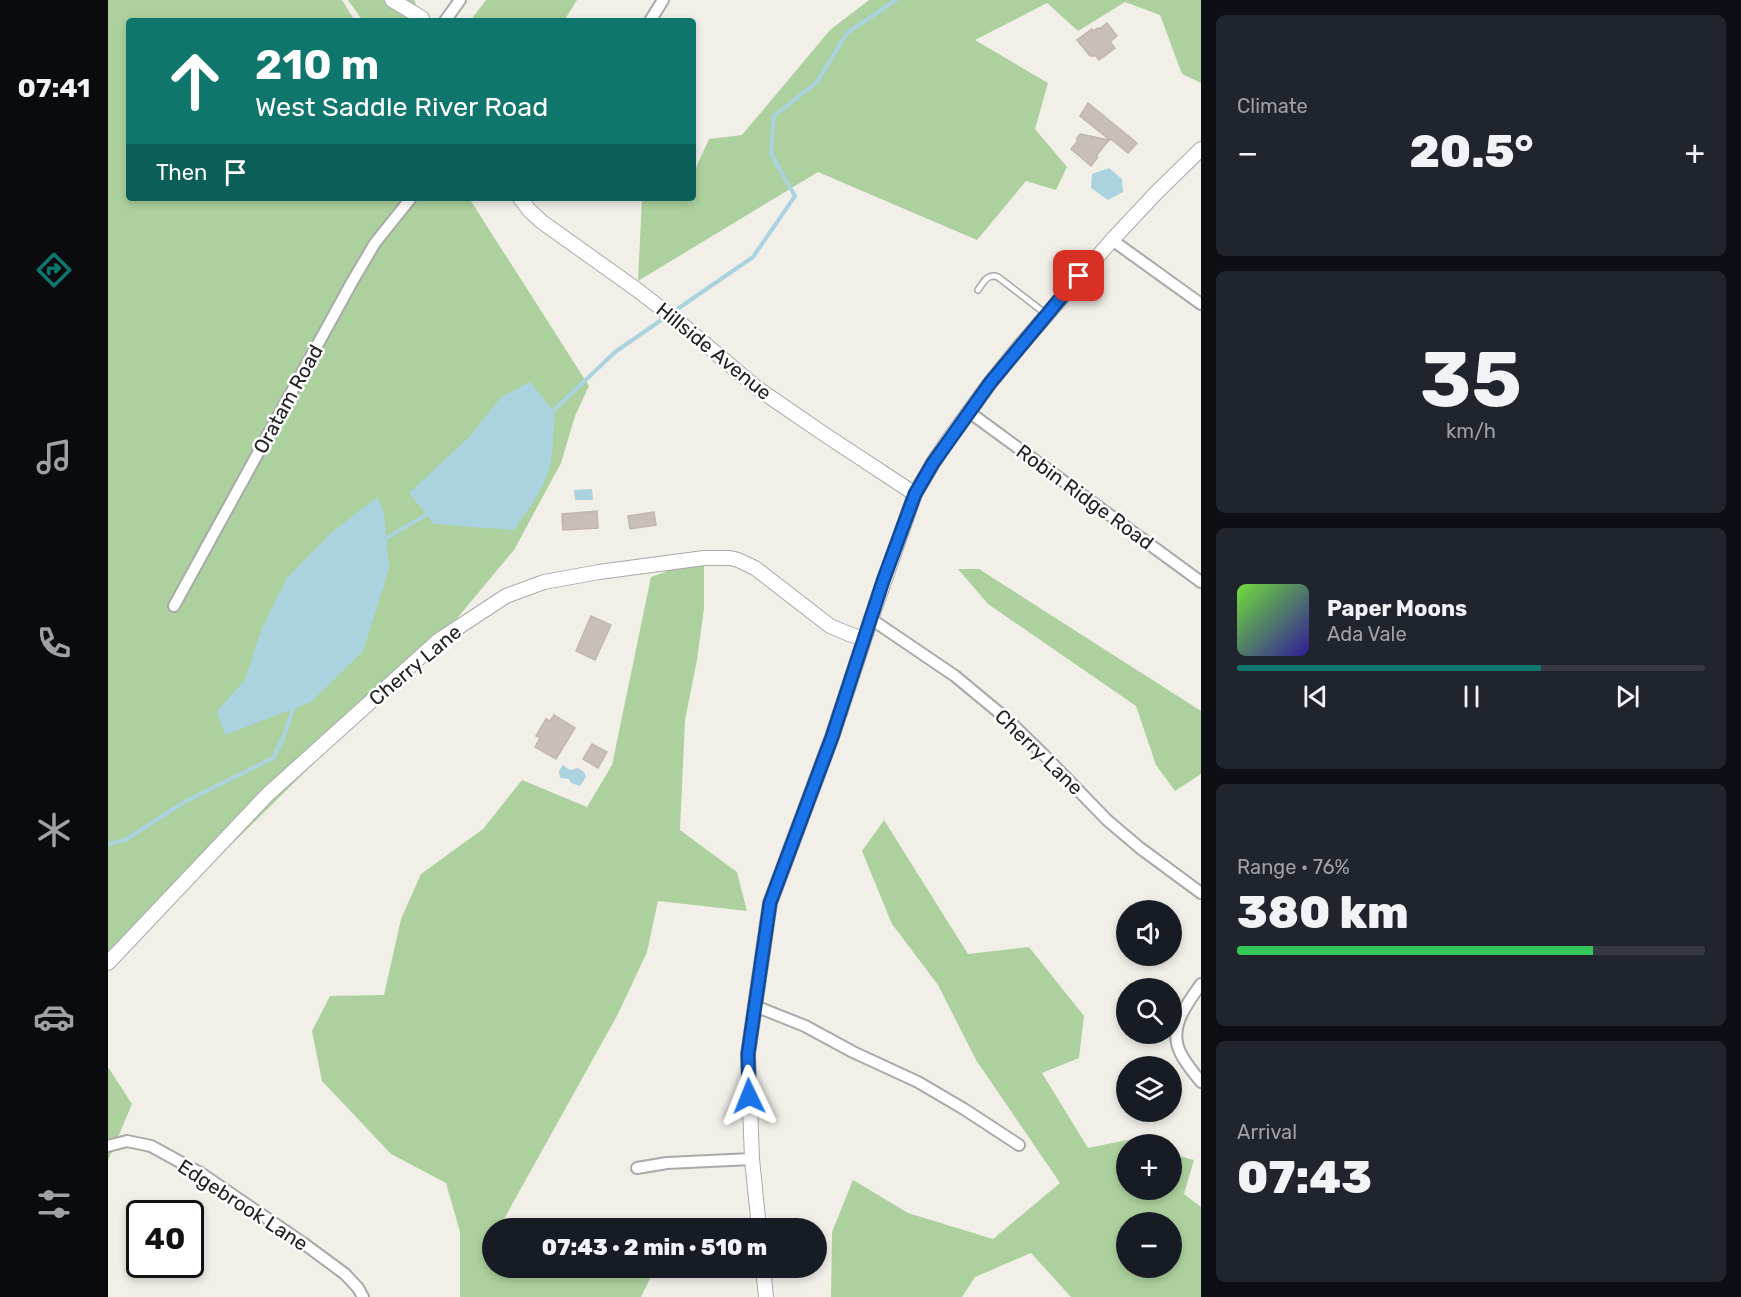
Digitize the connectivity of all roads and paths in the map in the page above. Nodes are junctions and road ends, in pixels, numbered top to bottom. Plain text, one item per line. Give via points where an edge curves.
1 (392, 0) edge
2 (460, 0) edge
3 (663, 0) edge
4 (422, 18) edge
5 (447, 18) edge
6 (652, 18) edge
7 (1201, 149) edge
8 (409, 201) edge
9 (522, 201) edge
10 (1112, 240) junction
11 (978, 290) dead end
12 (1201, 304) edge
13 (1046, 314) junction
14 (969, 412) junction
15 (915, 494) junction
16 (1201, 582) edge
17 (174, 606) dead end
18 (871, 619) junction
19 (864, 639) junction
20 (1201, 893) edge
21 (108, 963) edge
22 (1201, 984) edge
23 (755, 1006) junction
24 (1201, 1082) edge
25 (1019, 1145) dead end
26 (108, 1146) edge
27 (752, 1159) junction
28 (637, 1168) dead end
29 (758, 1218) edge
30 (764, 1278) edge
31 (363, 1297) edge
32 (766, 1297) edge

1 - 4 street
2 - 5 street
3 - 6 street
7 - 10 street
8 - 17 street, Oratam Road via 375,243 347,291
9 - 15 street, Hillside Avenue via 542,222 662,309 757,388
10 - 12 street
10 - 13 street
11 - 13 lane via 993,275
13 - 14 street
14 - 15 street
14 - 16 street, Robin Ridge Road
15 - 18 street
18 - 19 street
18 - 20 street, Cherry Lane via 955,676 1022,734 1107,820
19 - 21 street, Cherry Lane via 830,626 748,564 730,558 599,572 544,582 506,596 439,640 267,795
19 - 23 street via 770,903
22 - 24 street via 1182,1012 1176,1035 1181,1055
23 - 25 street via 805,1026 918,1082
23 - 27 street via 748,1054
26 - 31 street, Edgebrook Lane via 127,1141 151,1146 202,1174 345,1274
27 - 28 street
27 - 29 street
30 - 32 street

